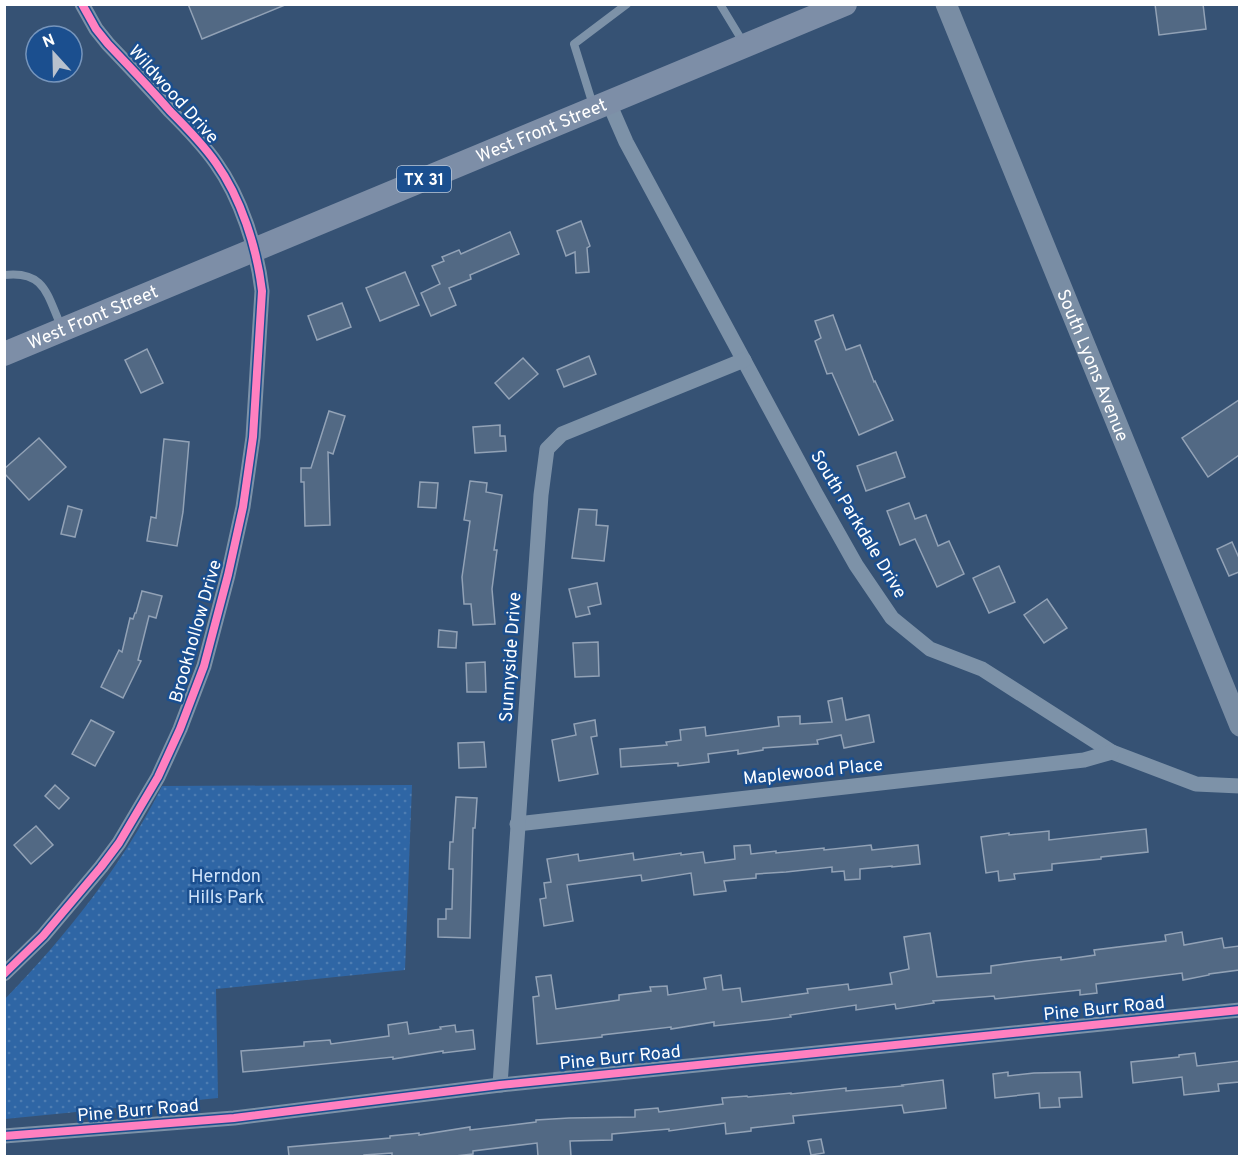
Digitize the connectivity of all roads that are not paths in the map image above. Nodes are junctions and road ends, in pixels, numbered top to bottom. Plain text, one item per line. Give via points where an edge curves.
1 (82, 4) edge
2 (627, 4) edge
3 (720, 4) edge
4 (845, 4) edge
5 (946, 4) edge
6 (745, 46) junction
7 (602, 106) junction
8 (254, 249) junction
9 (4, 274) edge
10 (63, 330) junction
11 (4, 354) edge
12 (744, 360) junction
13 (251, 454) joint
14 (1239, 726) edge
15 (1112, 752) junction
16 (1239, 786) edge
17 (518, 824) junction
18 (4, 974) edge
19 (1239, 1010) edge
20 (500, 1085) junction
21 (4, 1136) edge

1 - 8 street, Wildwood Drive via 108,44 216,163 239,206
2 - 7 lane via 574,44
3 - 6 lane
4 - 6 main road, West Front Street / TX 31
5 - 14 street, South Lyons Avenue
6 - 7 main road, West Front Street / TX 31
7 - 8 main road, West Front Street / TX 31
7 - 12 street, South Parkdale Drive via 626,142
8 - 10 main road, West Front Street / TX 31
8 - 13 street, Wildwood Drive via 262,291
9 - 10 lane via 25,275 39,281
10 - 11 main road, West Front Street / TX 31
12 - 15 street, South Parkdale Drive via 850,555 892,618 930,649 982,669
12 - 17 street, Sunnyside Drive via 562,434 547,450
13 - 18 street, Brookhollow Drive via 243,507 204,666 162,768 120,843 43,936
15 - 16 street, South Parkdale Drive via 1196,784
15 - 17 street, Maplewood Place via 1084,760
17 - 20 street, Sunnyside Drive
19 - 20 street, Pine Burr Road
20 - 21 street, Pine Burr Road via 234,1118

